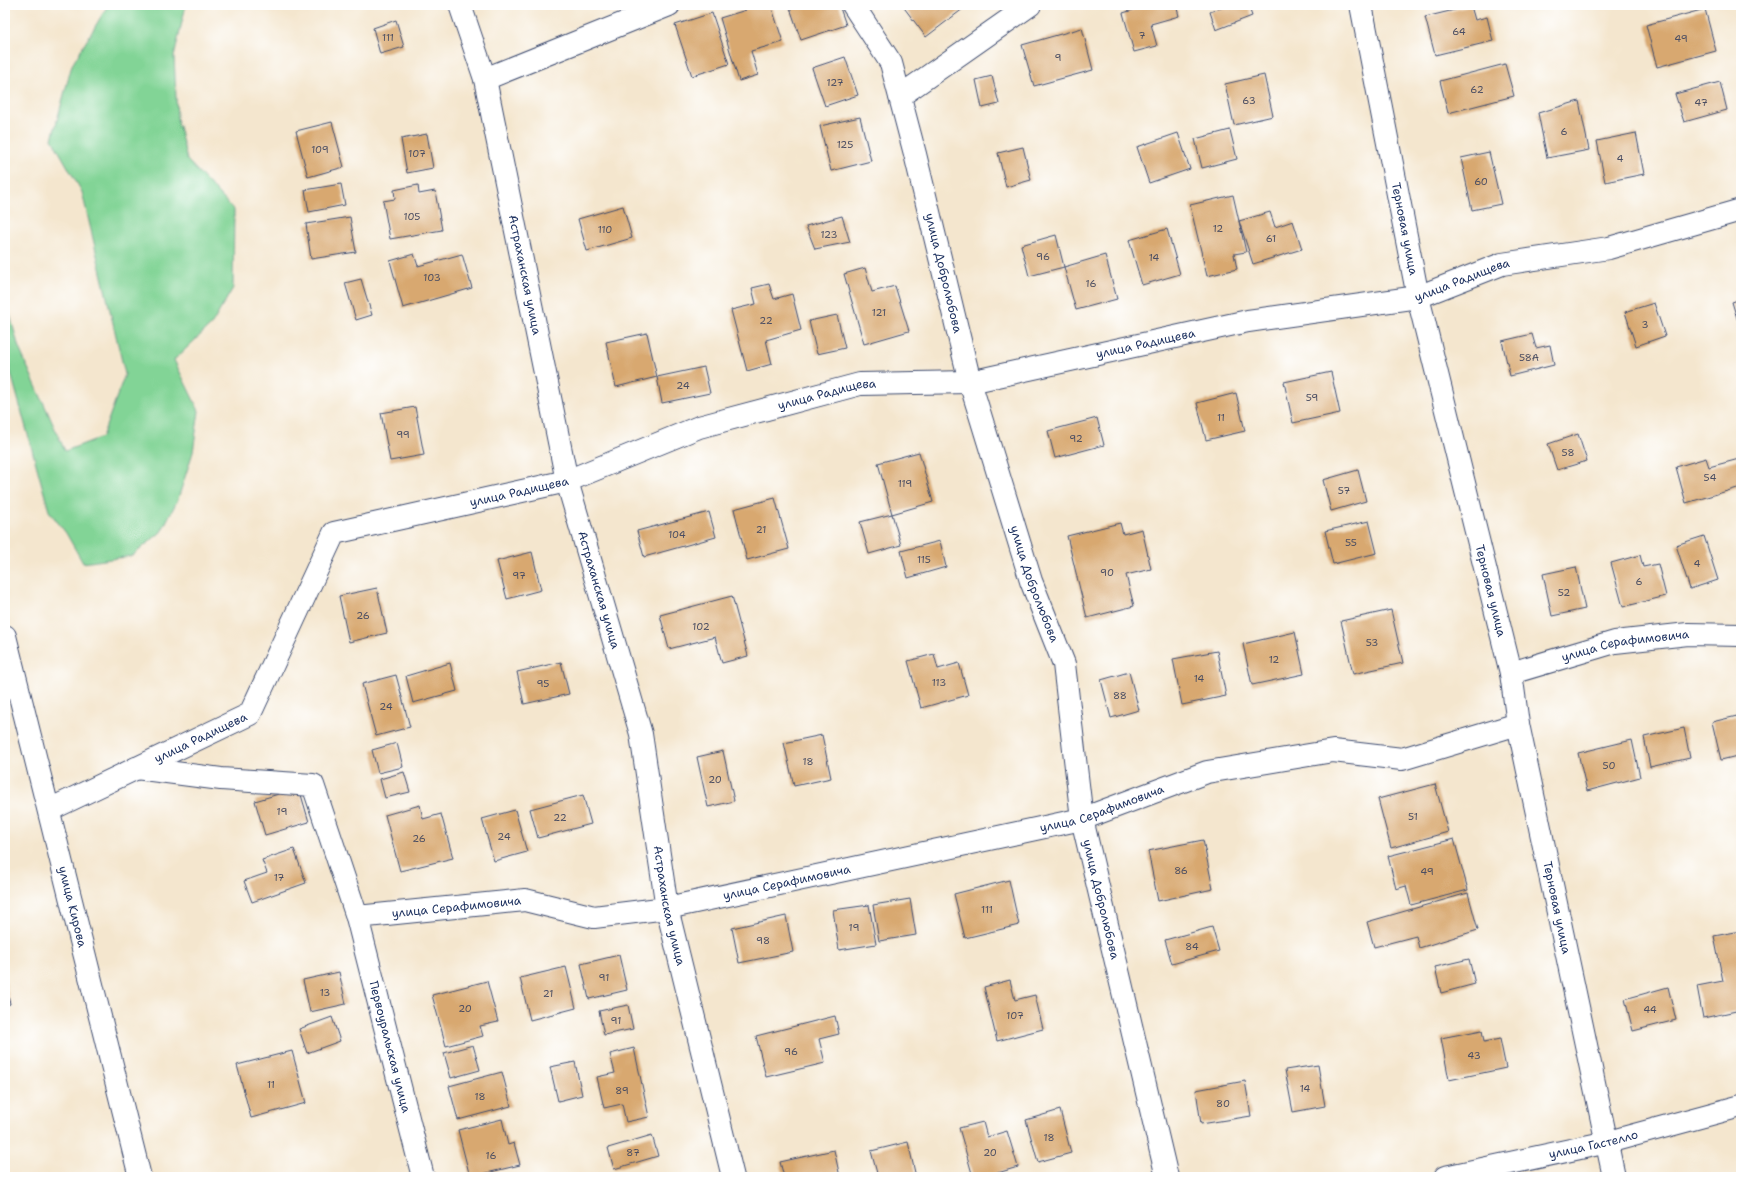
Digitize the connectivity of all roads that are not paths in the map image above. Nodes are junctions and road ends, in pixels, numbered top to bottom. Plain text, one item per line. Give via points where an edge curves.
1 (460, 5) edge
2 (669, 5) edge
3 (853, 5) edge
4 (1030, 5) edge
5 (1361, 5) edge
6 (485, 79) junction
7 (900, 96) junction
8 (1741, 210) edge
9 (1418, 297) junction
10 (970, 382) junction
11 (566, 481) junction
12 (1741, 635) edge
13 (5, 636) edge
14 (1511, 673) junction
15 (1518, 724) junction
16 (136, 768) junction
17 (49, 810) junction
18 (1082, 819) junction
19 (667, 908) junction
20 (357, 917) junction
21 (1741, 1106) edge
22 (1608, 1142) junction
23 (140, 1177) edge
24 (423, 1177) edge
25 (733, 1177) edge
26 (1167, 1177) edge
27 (1445, 1177) edge
28 (1614, 1177) edge

1 - 6 street, Астраханская улица
2 - 6 street
3 - 7 street, улица Добролюбова via 890,63
4 - 7 street
5 - 9 street, Терновая улица
6 - 11 street, Астраханская улица
7 - 10 street, улица Добролюбова
8 - 9 street, улица Радищева via 1609,248 1502,264
9 - 10 street, улица Радищева via 1248,321
9 - 14 street, Терновая улица
10 - 11 street, улица Радищева via 860,384 699,427
10 - 18 street, улица Добролюбова via 1032,581 1064,664
11 - 16 street, улица Радищева via 334,533 250,714
11 - 19 street, Астраханская улица via 641,734
12 - 14 street, улица Серафимовича via 1688,634 1615,642
13 - 17 street, улица Кирова
14 - 15 street, Терновая улица
15 - 18 street, улица Серафимовича via 1402,759 1333,750 1207,772
15 - 22 street, Терновая улица
16 - 17 street, улица Радищева
16 - 20 street via 221,780 313,785
17 - 23 street, улица Кирова
18 - 19 street, улица Серафимовича
18 - 26 street, улица Добролюбова
19 - 20 street, улица Серафимовича via 594,917 525,900
19 - 25 street, Астраханская улица
20 - 24 street, Первоуральская улица
21 - 22 street, улица Гастелло
22 - 27 street, улица Гастелло
22 - 28 street, Терновая улица

